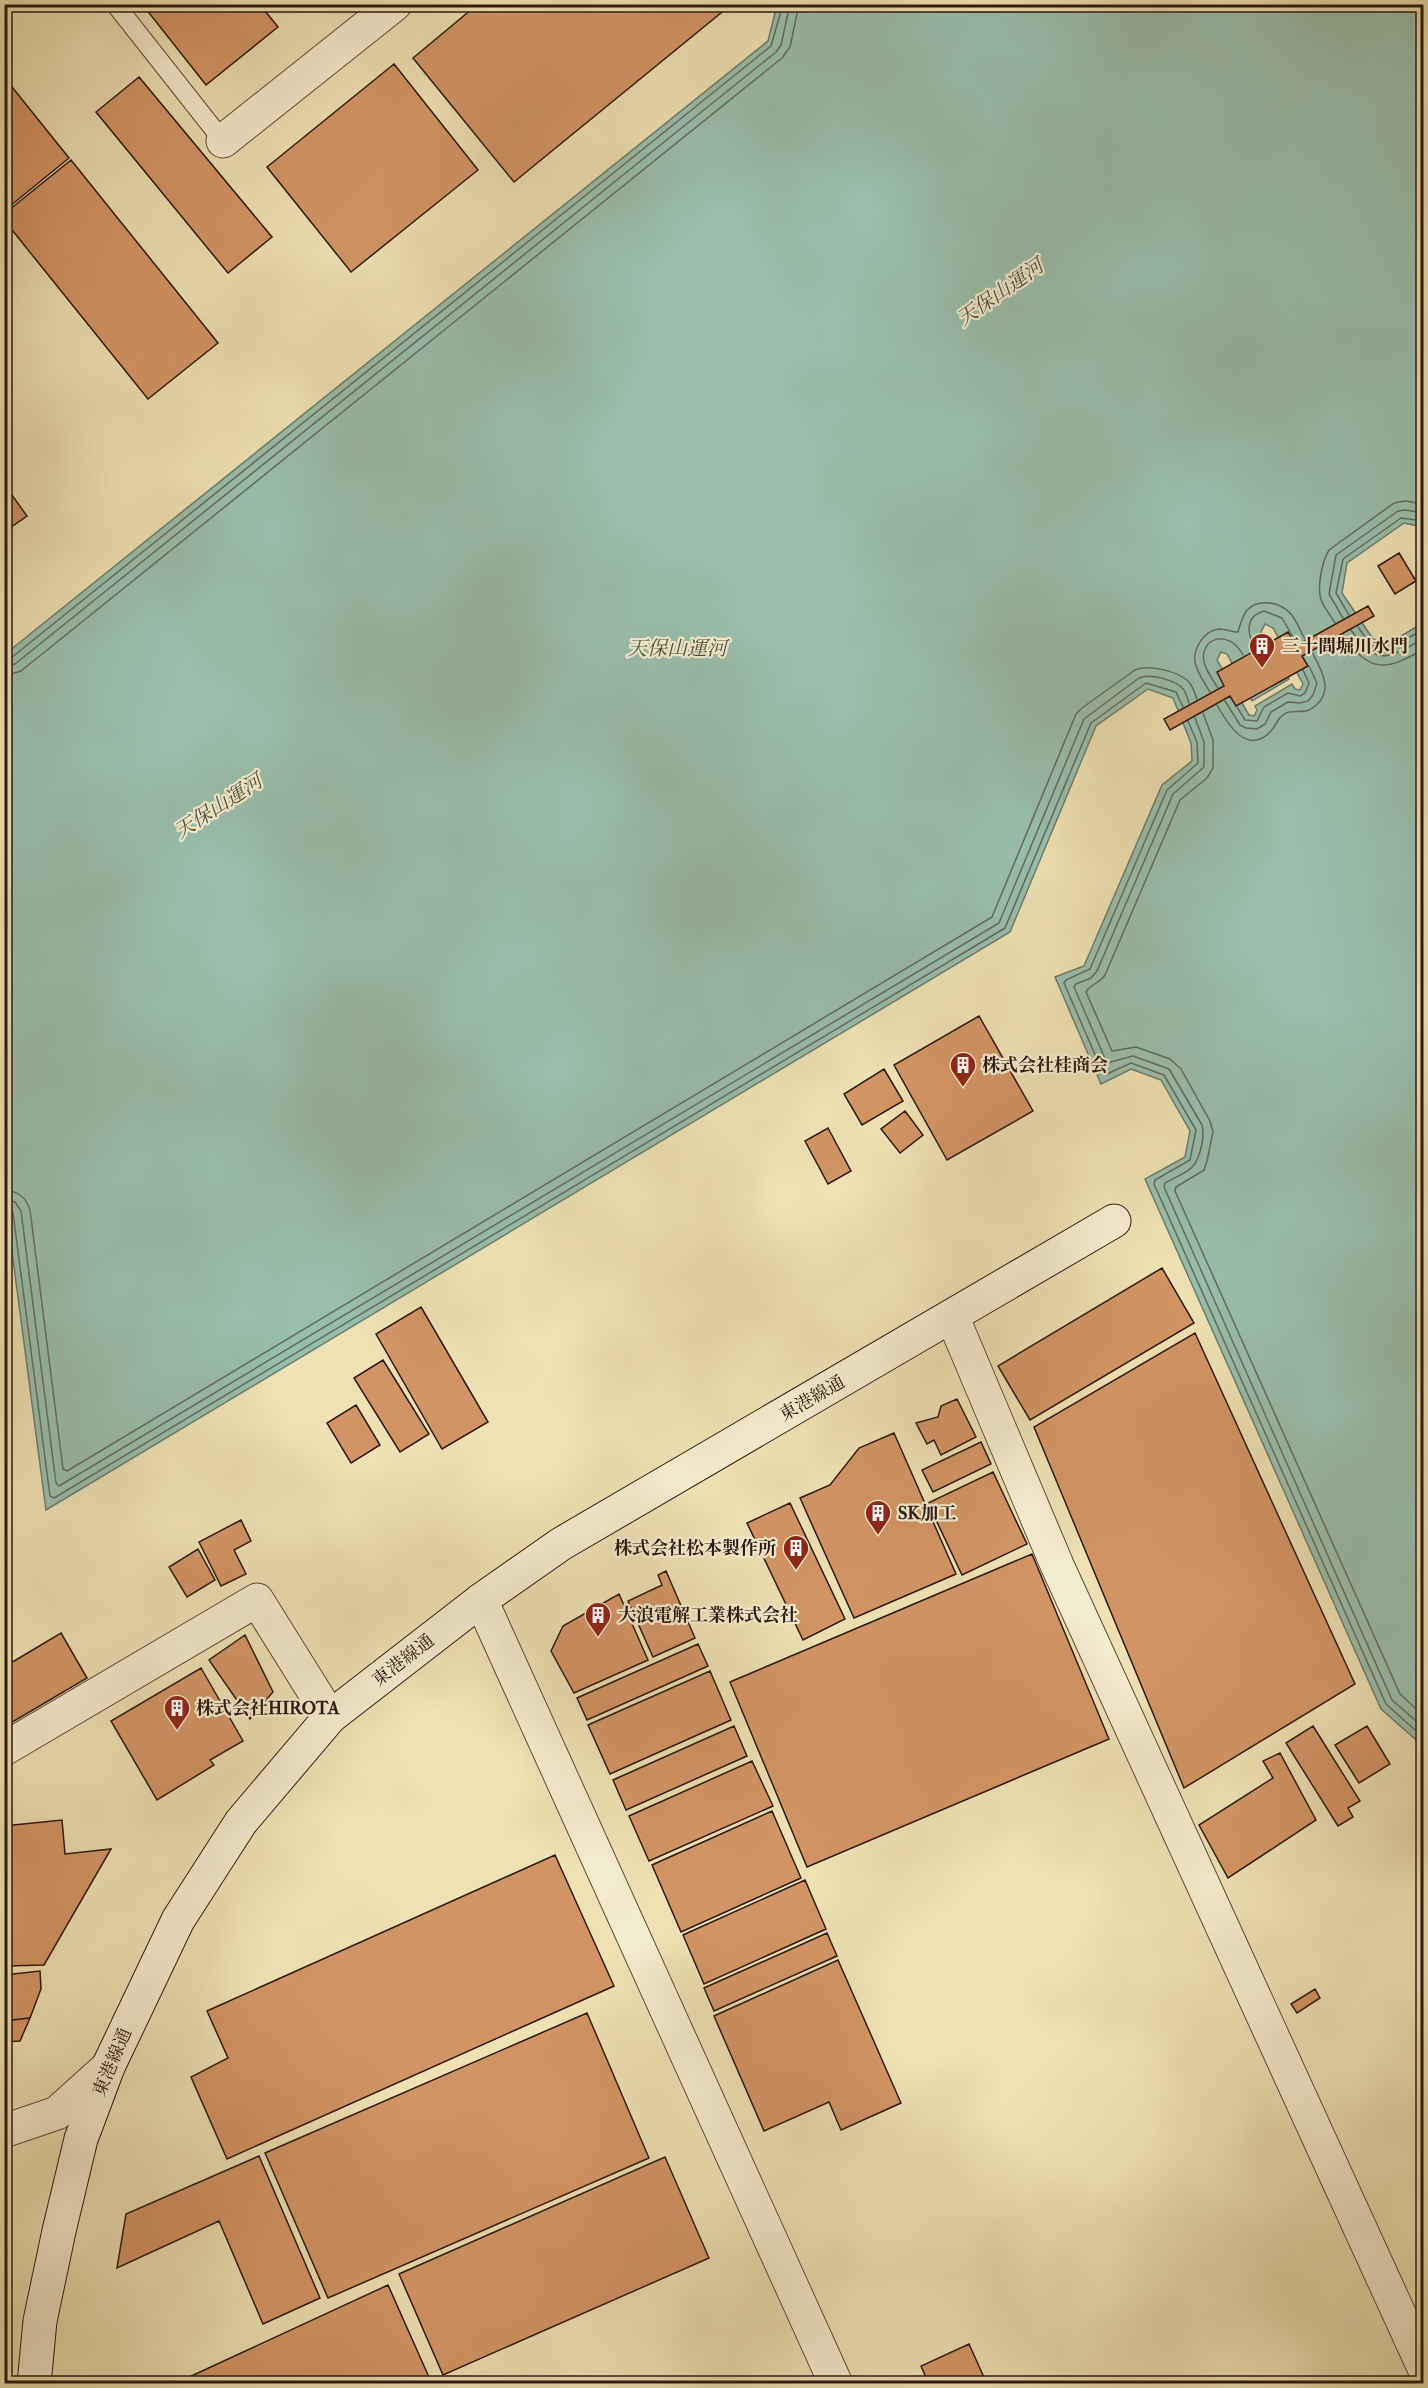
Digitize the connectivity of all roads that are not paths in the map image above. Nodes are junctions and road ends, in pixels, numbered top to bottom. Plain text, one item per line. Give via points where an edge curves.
1 (115, 4) edge
2 (395, 4) edge
3 (223, 141) joint
4 (1114, 1221) dead end
5 (951, 1316) junction
6 (481, 1600) junction
7 (330, 1717) junction
8 (4, 1749) edge
9 (108, 2067) junction
10 (4, 2131) edge
11 (1424, 2368) edge
12 (34, 2384) edge
13 (836, 2384) edge

1 - 3 lane
2 - 3 street
4 - 5 street, 東港線通
5 - 6 street, 東港線通 via 561,1544
5 - 11 street via 1057,1565
6 - 7 street, 東港線通
6 - 13 street
7 - 8 street via 257,1600
7 - 9 street, 東港線通 via 241,1822 178,1920
9 - 10 street via 57,2113
9 - 12 street, 東港線通 via 81,2139 58,2231 40,2321

